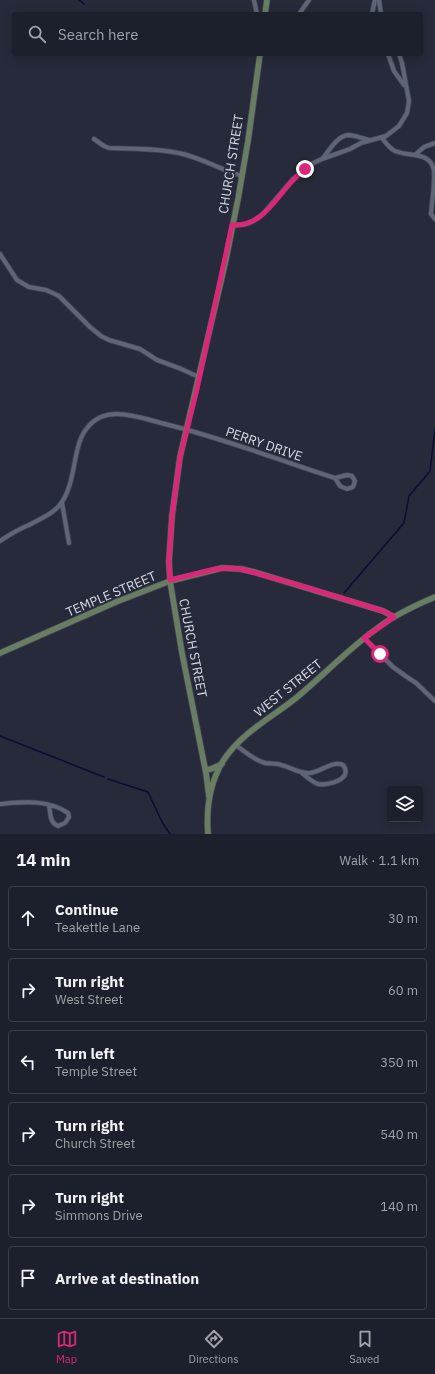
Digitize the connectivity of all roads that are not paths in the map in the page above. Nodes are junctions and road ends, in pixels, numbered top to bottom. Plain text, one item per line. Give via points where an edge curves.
1 (254, 0) edge
2 (267, 0) edge
3 (308, 0) edge
4 (375, 0) edge
5 (379, 0) edge
6 (257, 12) edge
7 (265, 12) edge
8 (300, 12) edge
9 (372, 12) edge
10 (381, 12) edge
11 (260, 56) edge
12 (389, 56) edge
13 (399, 56) edge
14 (406, 87) junction
15 (382, 138) junction
16 (94, 139) dead end
17 (371, 140) junction
18 (435, 143) edge
19 (415, 155) junction
20 (322, 159) junction
21 (434, 165) edge
22 (242, 176) junction
23 (435, 219) edge
24 (232, 225) junction
25 (0, 254) edge
26 (199, 377) junction
27 (186, 429) junction
28 (335, 478) junction
29 (62, 503) junction
30 (0, 541) edge
31 (69, 543) dead end
32 (170, 580) junction
33 (435, 597) edge
34 (394, 617) junction
35 (364, 638) junction
36 (0, 653) edge
37 (435, 701) edge
38 (236, 744) junction
39 (222, 764) junction
40 (206, 770) junction
41 (302, 773) junction
42 (209, 797) junction
43 (0, 804) edge
44 (49, 806) junction
45 (208, 834) edge

1 - 6 street
2 - 7 main road
3 - 8 street
4 - 9 street
5 - 10 street
11 - 22 main road, CHURCH STREET
12 - 14 street via 394,71
13 - 14 street
14 - 15 street via 409,101 404,119 394,131
15 - 17 street
15 - 19 street via 396,152
16 - 22 street via 108,148 185,154
17 - 20 street
17 - 20 street via 344,136
18 - 19 street via 424,147
19 - 21 street via 422,155
20 - 24 street via 296,177 256,220 245,225
21 - 23 street via 431,214
22 - 24 main road, CHURCH STREET
24 - 26 main road, CHURCH STREET
25 - 26 street via 17,280 29,287 46,290 59,296 101,336 140,349 157,360
26 - 27 main road, CHURCH STREET
27 - 28 street, PERRY DRIVE
27 - 29 street, PERRY DRIVE via 119,414 98,419 88,426 81,438
27 - 32 main road, CHURCH STREET via 172,516
28 - 28 street, PERRY DRIVE via 351,476 355,481 354,485 349,489 343,488
29 - 30 street via 48,516
29 - 31 street
32 - 34 main road, TEMPLE STREET via 216,569 241,569 383,611
32 - 36 main road, TEMPLE STREET
32 - 40 main road, CHURCH STREET
33 - 34 main road, WEST STREET
34 - 35 main road, WEST STREET
35 - 37 street via 393,667 416,683
35 - 38 main road, WEST STREET via 297,697
38 - 39 main road, WEST STREET
38 - 41 street via 259,761 281,765
39 - 40 main road
39 - 42 main road, WEST STREET
40 - 42 main road, CHURCH STREET
41 - 41 street via 316,783 325,784 340,780 346,770 343,765 337,764 319,771
42 - 45 main road, WEST STREET
43 - 44 street via 33,802
44 - 44 street via 68,814 65,823 58,826 53,823

